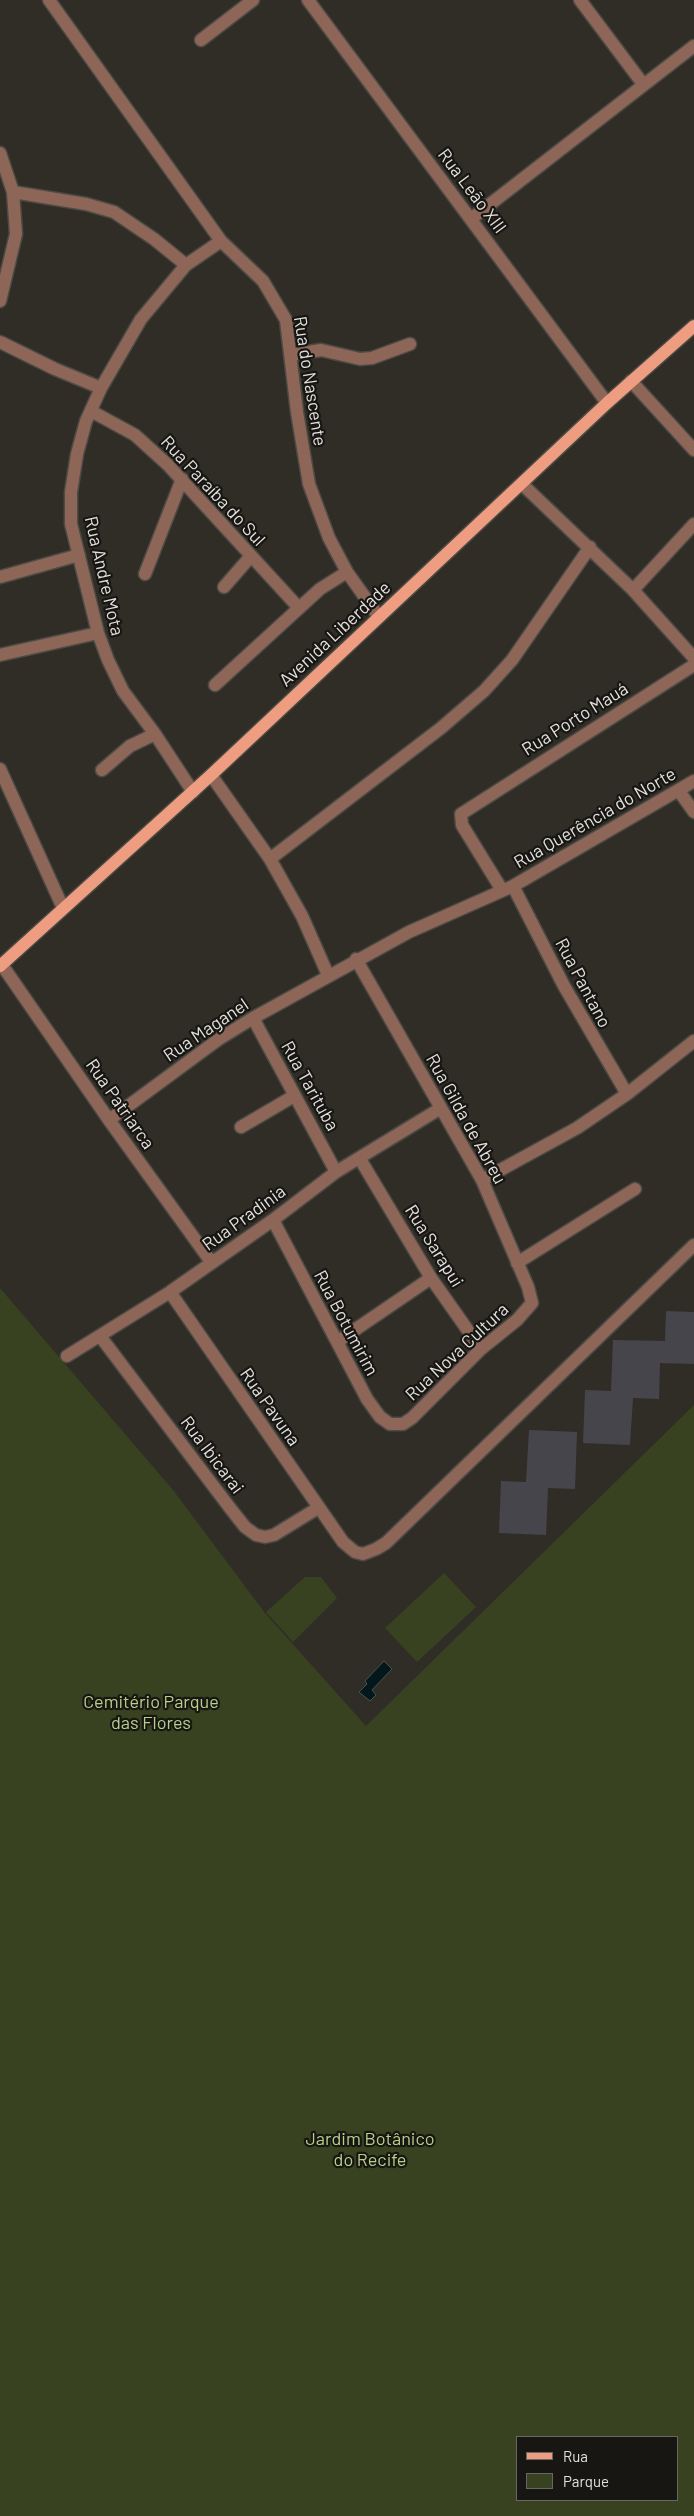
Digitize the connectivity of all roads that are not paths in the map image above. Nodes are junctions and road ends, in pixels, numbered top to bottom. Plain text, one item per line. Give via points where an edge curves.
1 (49, 0) edge
2 (253, 0) edge
3 (308, 0) edge
4 (580, 0) edge
5 (201, 40) dead end
6 (694, 46) edge
7 (643, 84) junction
8 (0, 153) edge
9 (13, 192) junction
10 (471, 219) junction
11 (221, 241) junction
12 (186, 265) junction
13 (0, 301) edge
14 (694, 326) edge
15 (0, 342) edge
16 (410, 344) dead end
17 (291, 355) junction
18 (631, 381) junction
19 (102, 388) junction
20 (607, 403) junction
21 (91, 411) junction
22 (694, 450) edge
23 (182, 479) junction
24 (522, 484) junction
25 (694, 524) edge
26 (590, 547) junction
27 (79, 555) junction
28 (251, 556) junction
29 (347, 572) junction
30 (145, 574) dead end
31 (0, 577) edge
32 (224, 587) dead end
33 (632, 590) junction
34 (299, 608) junction
35 (379, 617) junction
36 (98, 633) junction
37 (0, 655) edge
38 (694, 658) edge
39 (694, 665) edge
40 (215, 685) dead end
41 (155, 734) junction
42 (0, 769) edge
43 (102, 770) dead end
44 (211, 775) junction
45 (694, 781) edge
46 (193, 792) junction
47 (679, 792) junction
48 (476, 804) joint
49 (694, 812) edge
50 (270, 859) junction
51 (508, 888) junction
52 (63, 908) junction
53 (356, 959) junction
54 (1, 966) edge
55 (328, 975) junction
56 (252, 1018) junction
57 (694, 1041) edge
58 (628, 1094) junction
59 (294, 1096) junction
60 (441, 1108) junction
61 (109, 1120) junction
62 (241, 1127) dead end
63 (360, 1159) junction
64 (336, 1172) junction
65 (482, 1180) junction
66 (635, 1189) dead end
67 (274, 1220) junction
68 (694, 1245) edge
69 (212, 1263) junction
70 (518, 1263) junction
71 (431, 1278) junction
72 (170, 1292) junction
73 (532, 1303) joint
74 (100, 1336) junction
75 (337, 1342) junction
76 (482, 1349) junction
77 (67, 1356) dead end
78 (403, 1424) joint
79 (318, 1508) junction

1 - 11 street, Rua do Nascente
2 - 5 street
3 - 10 street, Rua Leão XIII
4 - 7 street
6 - 7 street
7 - 10 street
8 - 9 street
9 - 12 street via 114,212
9 - 13 street via 16,234
10 - 20 street, Rua Leão XIII
11 - 12 street, Rua Andre Mota
11 - 17 street, Rua do Nascente via 263,280 286,320
12 - 19 street, Rua Andre Mota via 141,319
14 - 18 main road, Avenida Liberdade
15 - 19 street via 55,370
16 - 17 street via 372,358 360,359 321,350
17 - 29 street, Rua do Nascente via 309,484 329,538
18 - 20 main road, Avenida Liberdade
18 - 22 street
19 - 21 street, Rua Andre Mota
20 - 24 main road, Avenida Liberdade
21 - 23 street, Rua Paraíba do Sul via 135,435
21 - 27 street, Rua Andre Mota via 77,454 71,492 71,524
23 - 28 street, Rua Paraíba do Sul
23 - 30 street
24 - 26 street
24 - 35 main road, Avenida Liberdade
25 - 33 street
26 - 33 street
26 - 50 street via 523,645 484,690 441,728
27 - 31 street
27 - 36 street, Rua Andre Mota
28 - 32 street
28 - 34 street, Rua Paraíba do Sul
29 - 34 street via 320,589
29 - 35 street, Rua do Nascente
33 - 38 street
34 - 40 street
35 - 44 main road, Avenida Liberdade
36 - 37 street
36 - 41 street, Rua Andre Mota via 123,691
39 - 48 street, Rua Porto Mauá
41 - 43 street via 130,746
41 - 46 street, Rua Andre Mota
42 - 52 street
44 - 46 main road, Avenida Liberdade
44 - 50 street
45 - 47 street, Rua Querência do Norte
46 - 52 main road, Avenida Liberdade
47 - 49 street
47 - 51 street, Rua Querência do Norte
48 - 51 street, Rua Pantano via 461,814 460,819
50 - 55 street via 302,916
51 - 53 street, Rua Maganel
51 - 58 street, Rua Pantano
52 - 54 main road, Avenida Liberdade
53 - 55 street, Rua Maganel
53 - 60 street, Rua Gilda de Abreu
54 - 61 street, Rua Patriarca
55 - 56 street, Rua Maganel
56 - 59 street, Rua Tarituba
56 - 61 street, Rua Maganel
57 - 58 street
58 - 65 street via 577,1128
59 - 62 street
59 - 64 street, Rua Tarituba
60 - 63 street, Rua Pradinia
60 - 65 street, Rua Gilda de Abreu
61 - 69 street, Rua Patriarca
63 - 64 street, Rua Pradinia
63 - 71 street, Rua Sarapui
64 - 67 street, Rua Pradinia
65 - 70 street, Rua Gilda de Abreu
66 - 70 street
67 - 69 street, Rua Pradinia
67 - 75 street, Rua Botumirim
68 - 79 street, Rua Pavuna via 376,1550 363,1554 355,1552 343,1542
69 - 72 street, Rua Pradinia
70 - 73 street, Rua Gilda de Abreu
71 - 75 street
71 - 76 street, Rua Sarapui
72 - 74 street, Rua Pradinia
72 - 79 street, Rua Pavuna
73 - 76 street, Rua Nova Cultura
74 - 77 street, Rua Pradinia
74 - 79 street, Rua Ibicarai via 245,1526 256,1535 274,1535
75 - 78 street, Rua Botumirim via 380,1417 390,1424
76 - 78 street, Rua Nova Cultura

